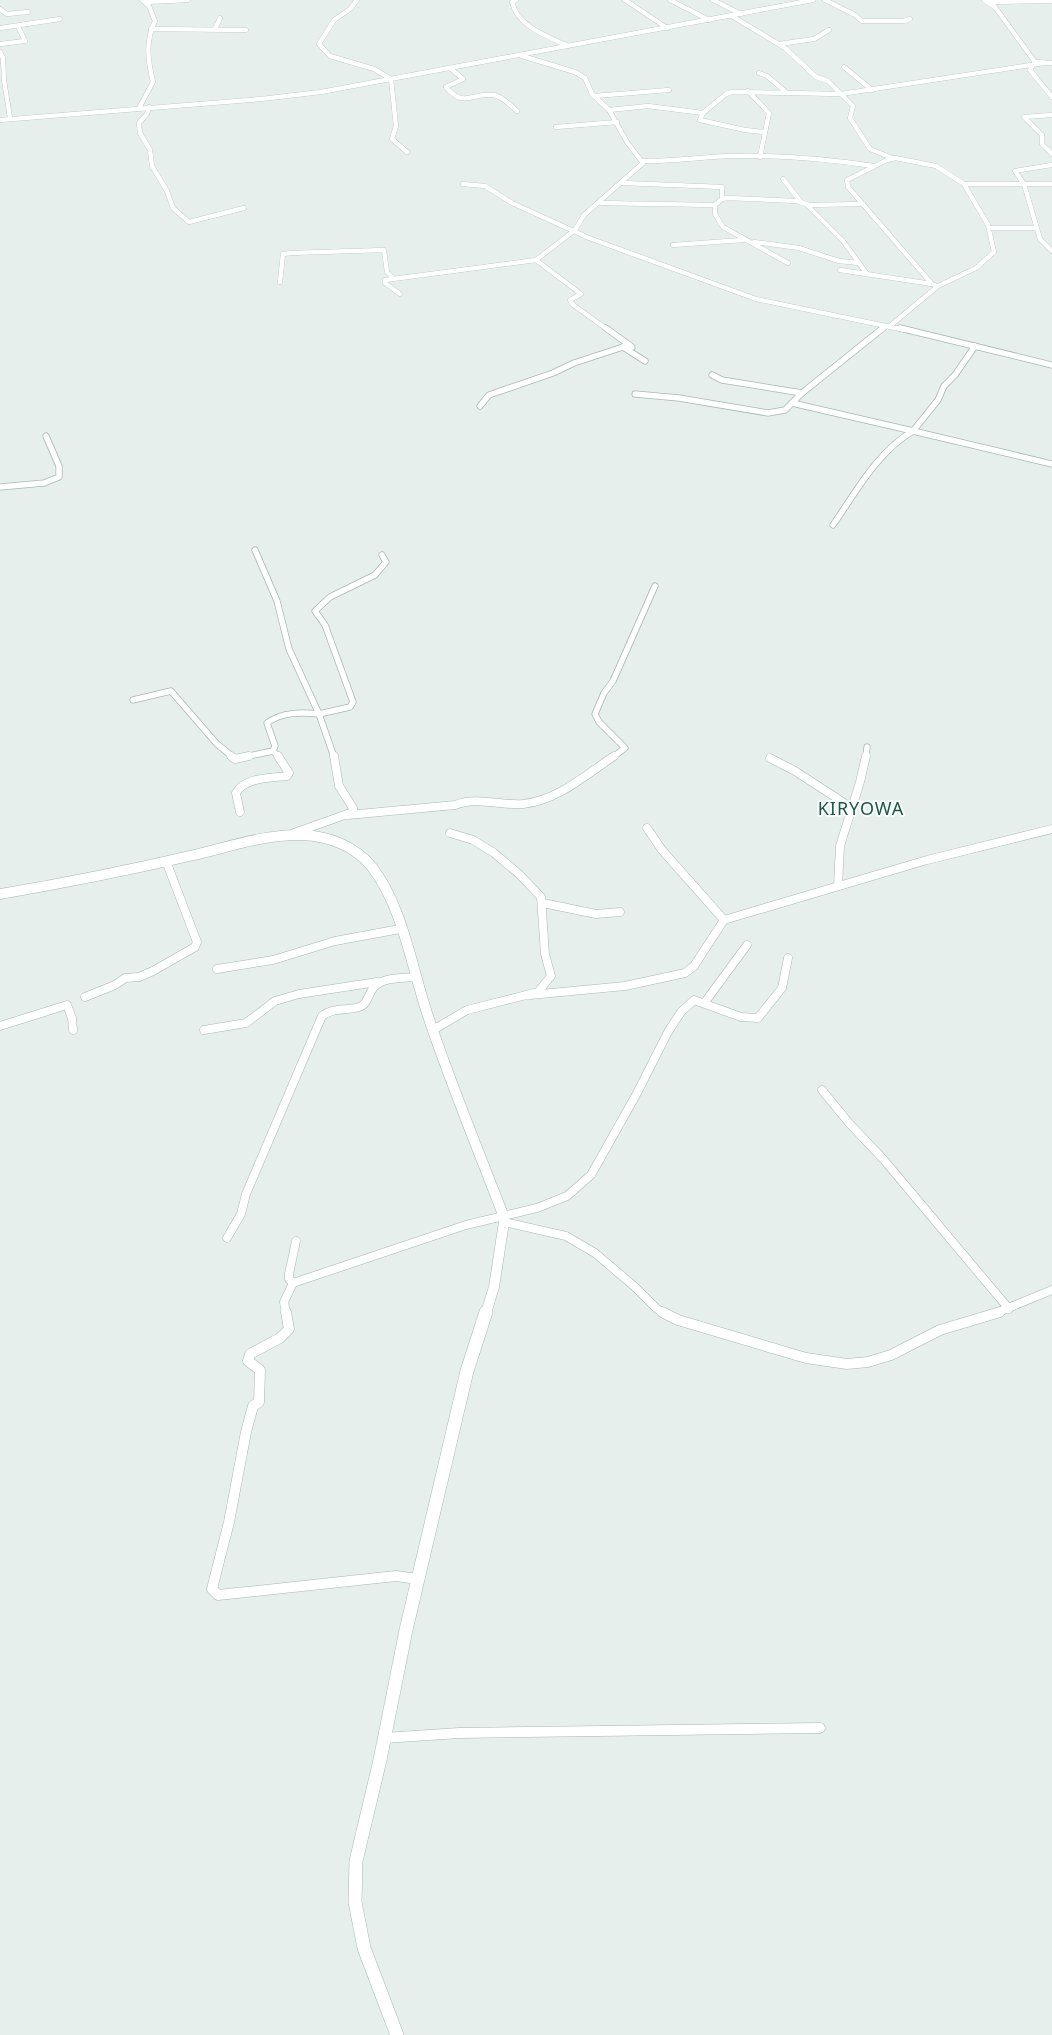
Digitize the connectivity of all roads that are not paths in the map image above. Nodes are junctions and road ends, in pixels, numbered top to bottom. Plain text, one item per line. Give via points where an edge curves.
1 (188, 0) edge
2 (357, 0) edge
3 (516, 0) edge
4 (625, 0) edge
5 (670, 0) edge
6 (712, 0) edge
7 (813, 0) edge
8 (825, 0) edge
9 (144, 1) edge
10 (986, 1) edge
11 (1052, 1) edge
12 (0, 9) edge
13 (28, 12) dead end
14 (741, 14) junction
15 (732, 16) junction
16 (60, 18) dead end
17 (220, 18) dead end
18 (910, 19) dead end
19 (709, 20) junction
20 (18, 26) junction
21 (0, 28) edge
22 (666, 28) junction
23 (151, 29) junction
24 (214, 29) junction
25 (246, 30) dead end
26 (829, 30) dead end
27 (0, 44) edge
28 (779, 44) junction
29 (568, 46) junction
30 (0, 52) edge
31 (520, 55) junction
32 (1052, 62) edge
33 (1033, 64) junction
34 (844, 67) dead end
35 (450, 68) junction
36 (759, 73) dead end
37 (391, 79) junction
38 (2, 80) edge
39 (669, 90) dead end
40 (872, 90) junction
41 (748, 92) junction
42 (787, 93) junction
43 (841, 94) junction
44 (594, 96) junction
45 (1052, 97) edge
46 (149, 107) junction
47 (139, 108) junction
48 (517, 110) dead end
49 (609, 110) junction
50 (703, 113) junction
51 (1052, 114) edge
52 (10, 118) junction
53 (0, 120) edge
54 (617, 122) junction
55 (556, 127) dead end
56 (764, 132) junction
57 (407, 152) dead end
58 (1052, 154) edge
59 (760, 157) junction
60 (892, 158) junction
61 (643, 161) junction
62 (1052, 165) edge
63 (874, 166) junction
64 (783, 179) dead end
65 (623, 183) junction
66 (463, 184) dead end
67 (964, 184) junction
68 (1024, 184) junction
69 (1052, 184) edge
70 (722, 199) junction
71 (801, 202) junction
72 (598, 203) junction
73 (863, 204) junction
74 (714, 205) junction
75 (807, 205) junction
76 (244, 208) dead end
77 (989, 228) junction
78 (1036, 228) junction
79 (575, 230) junction
80 (750, 241) junction
81 (673, 245) dead end
82 (1052, 252) edge
83 (536, 260) junction
84 (788, 262) dead end
85 (859, 263) junction
86 (840, 270) dead end
87 (867, 274) junction
88 (393, 278) junction
89 (280, 282) dead end
90 (935, 285) junction
91 (400, 294) dead end
92 (888, 326) junction
93 (975, 346) junction
94 (623, 347) junction
95 (645, 361) dead end
96 (1052, 364) edge
97 (712, 375) dead end
98 (802, 393) junction
99 (635, 394) dead end
100 (792, 403) junction
101 (480, 406) dead end
102 (913, 431) junction
103 (46, 436) dead end
104 (1052, 464) edge
105 (0, 487) edge
106 (833, 525) dead end
107 (255, 550) dead end
108 (382, 555) dead end
109 (654, 586) dead end
110 (134, 700) dead end
111 (319, 714) junction
112 (867, 747) dead end
113 (273, 751) junction
114 (770, 758) dead end
115 (852, 808) junction
116 (240, 812) dead end
117 (348, 815) junction
118 (647, 828) dead end
119 (1052, 829) edge
120 (450, 833) dead end
121 (282, 837) junction
122 (166, 861) junction
123 (838, 886) junction
124 (0, 894) edge
125 (542, 903) junction
126 (620, 912) dead end
127 (724, 920) junction
128 (400, 929) junction
129 (747, 945) dead end
130 (788, 958) dead end
131 (217, 969) dead end
132 (416, 977) junction
133 (382, 981) junction
134 (530, 995) junction
135 (85, 997) dead end
136 (705, 1002) junction
137 (0, 1026) edge
138 (73, 1030) dead end
139 (204, 1030) dead end
140 (433, 1030) junction
141 (822, 1090) dead end
142 (503, 1219) junction
143 (227, 1238) dead end
144 (296, 1242) dead end
145 (293, 1283) junction
146 (1052, 1290) edge
147 (1009, 1309) junction
148 (418, 1579) junction
149 (820, 1728) dead end
150 (384, 1738) junction
151 (396, 2035) edge

1 - 9 street
2 - 37 street via 334,20 319,44 330,56 374,69
3 - 29 street via 512,6 522,20
4 - 22 street
5 - 19 street
6 - 14 street
7 - 14 street
8 - 18 street via 862,21
9 - 23 street via 150,6 155,21
10 - 11 street
10 - 33 street via 1008,24
12 - 13 street via 7,14
14 - 15 street
15 - 19 street
15 - 28 street
16 - 20 street
17 - 24 street
19 - 22 street
20 - 21 street
20 - 27 street via 27,41
22 - 29 street
23 - 24 street
23 - 47 street via 148,55 153,82
24 - 25 street
26 - 28 street via 814,39
28 - 43 street
29 - 31 street
30 - 38 street via 3,58
31 - 35 street
31 - 44 street via 581,75
32 - 33 street
33 - 40 street
33 - 45 street via 1030,70
34 - 40 street
35 - 37 street
35 - 48 street via 462,80 446,87 458,97 468,100 485,95 497,96
36 - 42 street
37 - 46 street via 306,95
37 - 57 street via 396,126 392,139
38 - 52 street
39 - 44 street
40 - 43 street
41 - 42 street
41 - 50 street via 726,94
41 - 56 street via 769,113
42 - 43 street
43 - 60 street via 853,106 850,118 868,147
44 - 49 street
46 - 47 street
46 - 76 street via 139,123 140,133 150,150 152,166 179,215 189,222
47 - 52 street
49 - 50 street via 648,106
49 - 54 street
50 - 56 street via 700,120
51 - 58 street via 1024,116 1042,135 1042,144
52 - 53 street
54 - 55 street
54 - 61 street via 627,142
56 - 59 street
59 - 61 street
59 - 63 street via 829,159
60 - 63 street
60 - 67 street via 936,166
61 - 65 street
62 - 68 street via 1016,171
63 - 73 street via 846,182
64 - 71 street
65 - 70 street via 722,186
65 - 72 street
66 - 79 street via 485,186 512,203
67 - 68 street
67 - 77 street
68 - 69 street
68 - 78 street
70 - 71 street
70 - 74 street
71 - 75 street
72 - 74 street
72 - 79 street
73 - 75 street
73 - 90 street
74 - 80 street via 718,222
75 - 85 street via 843,241
77 - 78 street
77 - 90 street via 994,248 992,256 969,273
78 - 82 street
79 - 83 street
79 - 92 street via 589,238 752,297
80 - 81 street
80 - 84 street
80 - 85 street via 802,248
83 - 88 street
83 - 94 street via 581,294 570,300 572,304 632,346
85 - 87 street
86 - 87 street
87 - 90 street
88 - 89 street via 387,272 384,250 291,253 283,254
88 - 91 street via 384,281
90 - 92 street
92 - 93 street
92 - 98 street
93 - 96 street
93 - 102 street
94 - 95 street
94 - 101 street via 489,395
97 - 98 street via 722,380
98 - 100 street
99 - 100 street via 768,413 784,410
100 - 102 street
102 - 104 street
102 - 106 street via 895,444
103 - 105 street via 59,466 58,477 44,483
107 - 111 street via 277,601 290,649
108 - 111 street via 386,562 375,574 330,597 315,610 325,625 354,702 350,707
109 - 117 street via 613,681 595,714 599,722 623,744 625,748 622,751 541,801 522,804 464,801 455,805
110 - 113 street via 171,691 217,744 235,759
111 - 113 street via 269,720 267,725
111 - 117 street via 336,763 339,786 353,808
112 - 115 street via 860,786
113 - 116 street via 289,773 287,776 246,782 239,787 236,793
114 - 115 street
115 - 123 street via 838,858
117 - 121 street
118 - 127 street via 662,850
119 - 123 street
120 - 125 street via 473,840 494,853 528,883 541,897
121 - 122 street
121 - 128 street via 317,836 352,848 379,877
122 - 124 street
122 - 135 street via 197,942 195,946 153,971 125,978
123 - 127 street
125 - 126 street via 596,914
125 - 134 street via 545,954 551,976 538,992
127 - 134 street via 694,966 685,973 625,986
128 - 131 street via 334,941 273,960
128 - 132 street
129 - 136 street
130 - 136 street via 782,988 758,1018 726,1012
132 - 133 street
132 - 140 street
133 - 139 street via 299,994 275,1001 246,1023
133 - 143 street via 372,988 367,1003 361,1007 339,1008 322,1016 246,1194 241,1214
134 - 140 street via 467,1010
136 - 142 street via 694,1000 681,1012 591,1175 567,1196
137 - 138 street via 66,1005
140 - 142 street
141 - 147 street
142 - 145 street via 466,1225
142 - 147 street via 566,1236 595,1253 657,1309 678,1320 806,1358 847,1364 868,1362 891,1355 940,1330
142 - 148 street via 494,1287 467,1371
144 - 145 street via 289,1274
145 - 148 street via 284,1302 289,1328 280,1338 250,1354 248,1361 260,1370 259,1402 253,1406 246,1432 212,1589 218,1595 396,1576
146 - 147 street
148 - 150 street
149 - 150 street via 459,1733
150 - 151 street via 356,1861 355,1902 364,1948

